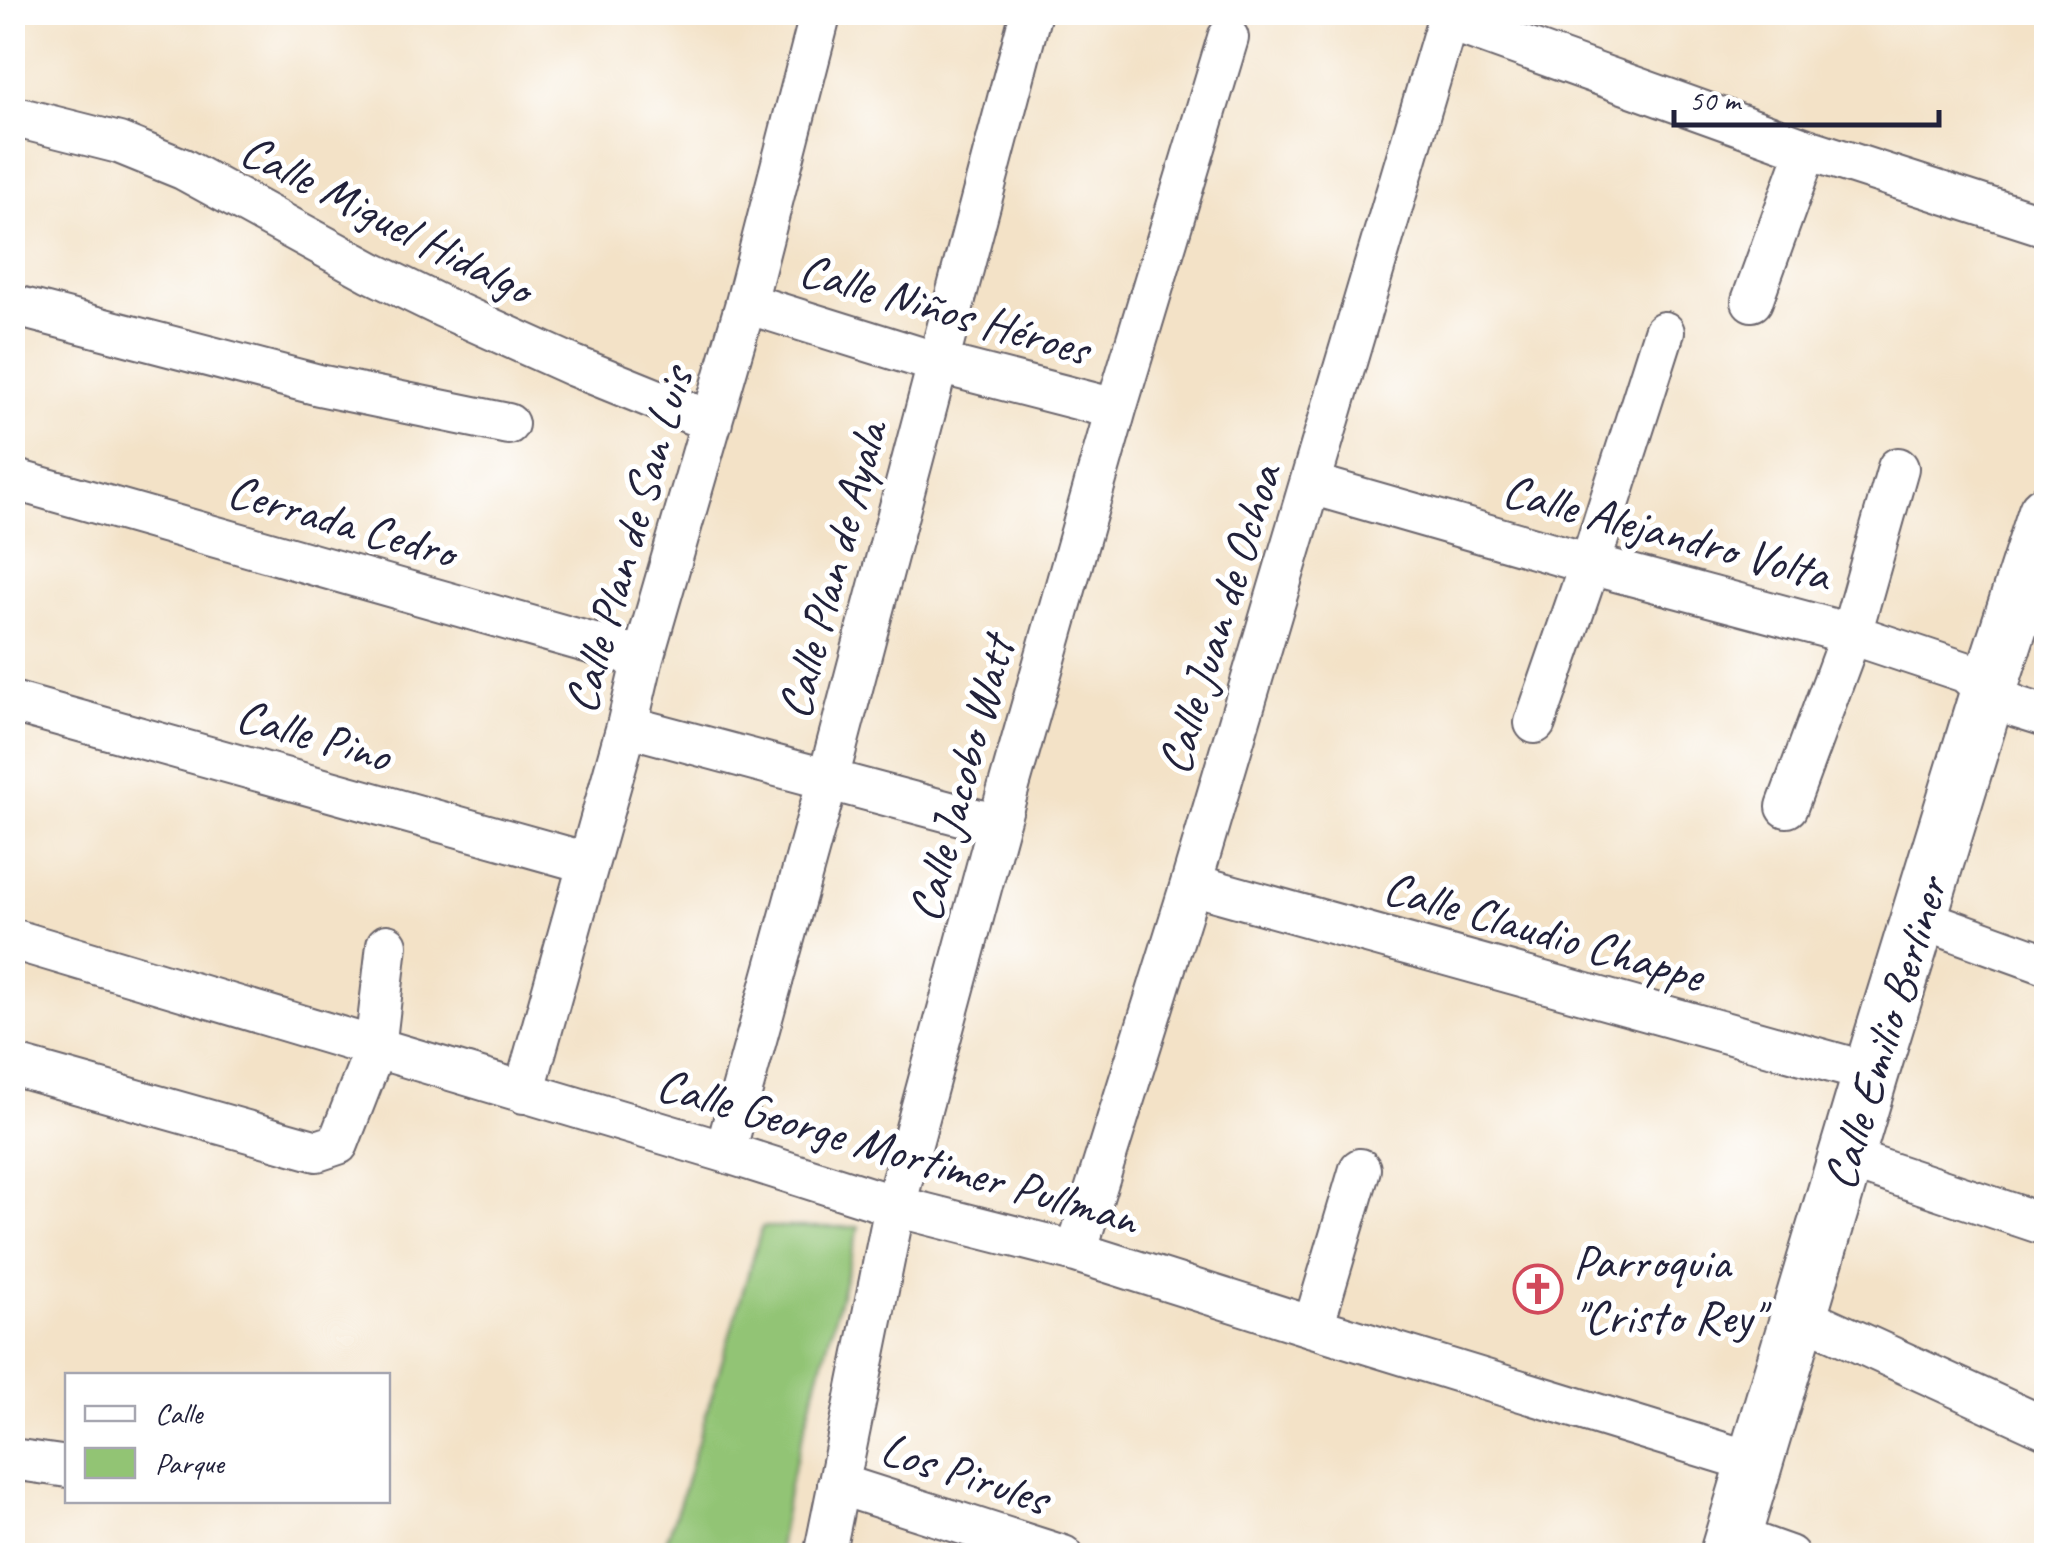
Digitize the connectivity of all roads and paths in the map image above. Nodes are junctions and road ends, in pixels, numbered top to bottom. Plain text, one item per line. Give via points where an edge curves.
1 (821, 12) edge
2 (1031, 12) edge
3 (1449, 16) edge
4 (1228, 38) dead end
5 (12, 116) edge
6 (1807, 149) junction
7 (2046, 226) edge
8 (1752, 301) dead end
9 (746, 303) junction
10 (12, 305) edge
11 (1664, 332) dead end
12 (938, 364) junction
13 (1116, 409) junction
14 (712, 422) junction
15 (508, 424) dead end
16 (1898, 468) dead end
17 (12, 478) edge
18 (1311, 484) junction
19 (2046, 513) edge
20 (1590, 564) junction
21 (1851, 634) junction
22 (644, 658) junction
23 (1988, 692) junction
24 (12, 702) edge
25 (2046, 716) edge
26 (1535, 722) dead end
27 (627, 726) junction
28 (828, 780) junction
29 (1787, 806) dead end
30 (998, 825) junction
31 (588, 863) junction
32 (1190, 884) junction
33 (1918, 918) junction
34 (12, 939) edge
35 (387, 944) dead end
36 (2046, 964) edge
37 (375, 1049) junction
38 (12, 1065) edge
39 (1871, 1073) junction
40 (524, 1093) junction
41 (725, 1152) junction
42 (1846, 1158) junction
43 (1360, 1169) dead end
44 (895, 1206) junction
45 (2046, 1225) edge
46 (1076, 1252) junction
47 (1797, 1314) junction
48 (1314, 1327) junction
49 (2046, 1428) edge
50 (12, 1459) edge
51 (1754, 1462) junction
52 (65, 1467) edge
53 (838, 1484) junction
54 (1730, 1546) edge
55 (824, 1556) edge
56 (1063, 1556) edge
57 (1789, 1556) edge

1 - 9 street, Calle Plan de San Luis
2 - 12 street, Calle Plan de Ayala
3 - 6 street
3 - 18 street, Calle Juan de Ochoa
4 - 13 street, Calle Jacobo Watt
5 - 14 street, Calle Miguel Hidalgo via 119,143 183,169 425,298
6 - 7 street
6 - 8 street
9 - 12 street, Calle Niños Héroes
9 - 14 street, Calle Plan de San Luis
10 - 15 street via 319,385
11 - 20 street
12 - 13 street, Calle Niños Héroes
12 - 28 street, Calle Plan de Ayala
13 - 30 street, Calle Jacobo Watt
14 - 22 street, Calle Plan de San Luis
16 - 21 street
17 - 22 street, Cerrada Cedro
18 - 20 street, Calle Alejandro Volta
18 - 32 street, Calle Juan de Ochoa
19 - 23 street, Calle Emilio Berliner
20 - 21 street, Calle Alejandro Volta
20 - 26 street
21 - 23 street, Calle Alejandro Volta via 1965,672
21 - 29 street
22 - 27 street, Calle Plan de San Luis
23 - 25 street, Calle Alejandro Volta
23 - 33 street, Calle Emilio Berliner
24 - 31 street, Calle Pino
27 - 28 street
27 - 31 street, Calle Plan de San Luis
28 - 30 street
28 - 41 street, Calle Plan de Ayala
30 - 44 street, Calle Jacobo Watt
31 - 40 street, Calle Plan de San Luis
32 - 39 street, Calle Claudio Chappe
32 - 46 street, Calle Juan de Ochoa
33 - 36 street
33 - 39 street, Calle Emilio Berliner
34 - 37 street, Calle George Mortimer Pullman
35 - 37 street
37 - 38 street via 338,1144 317,1150
37 - 40 street, Calle George Mortimer Pullman
39 - 42 street, Calle Emilio Berliner
40 - 41 street, Calle George Mortimer Pullman
41 - 44 street, Calle George Mortimer Pullman
42 - 45 street
42 - 47 street, Calle Emilio Berliner
43 - 48 street
44 - 46 street, Calle George Mortimer Pullman
44 - 53 street, Calle Jacobo Watt
46 - 48 street, Calle George Mortimer Pullman
47 - 49 street
47 - 51 street, Calle Emilio Berliner
48 - 51 street, Calle George Mortimer Pullman
50 - 52 street
51 - 54 street, Calle Emilio Berliner
53 - 55 street, Calle Jacobo Watt
53 - 56 street, Los Pirules
54 - 57 street

